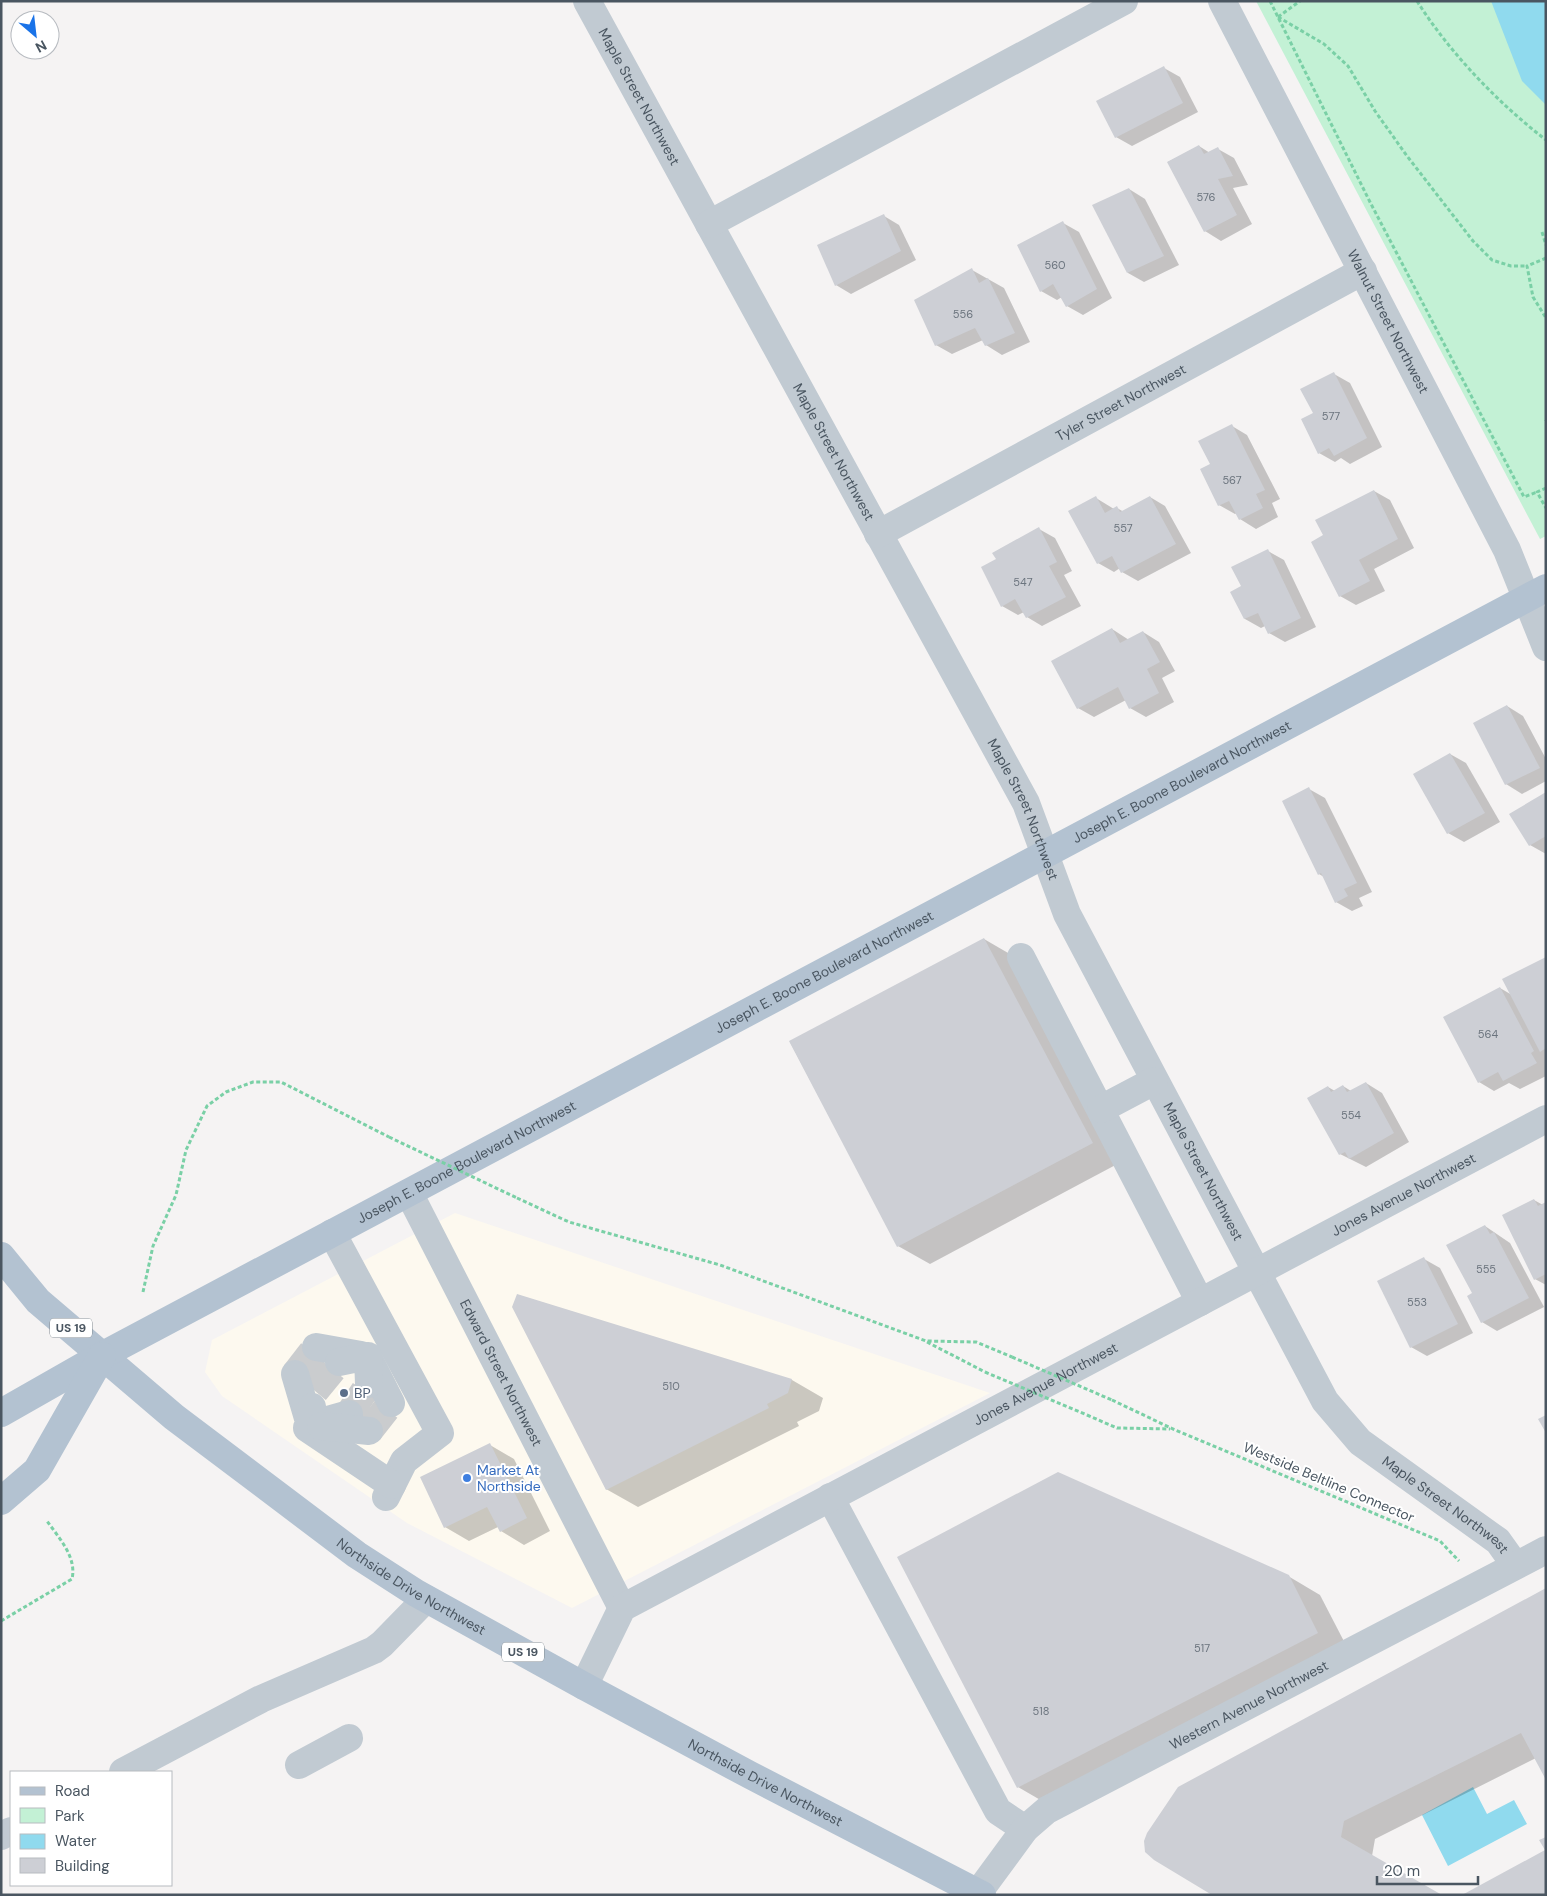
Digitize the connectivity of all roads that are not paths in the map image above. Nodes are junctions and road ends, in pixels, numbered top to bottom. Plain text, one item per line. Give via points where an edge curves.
1 (588, 1) edge
2 (1124, 1) edge
3 (1222, 1) edge
4 (709, 224) junction
5 (1363, 271) junction
6 (878, 534) junction
7 (1536, 594) edge
8 (1546, 647) edge
9 (1046, 855) junction
10 (1021, 957) dead end
11 (1154, 1081) junction
12 (1101, 1110) junction
13 (1546, 1119) edge
14 (408, 1193) junction
15 (332, 1233) junction
16 (1, 1256) edge
17 (1256, 1272) junction
18 (1200, 1302) junction
19 (386, 1333) junction
20 (316, 1347) dead end
21 (103, 1355) junction
22 (368, 1356) junction
23 (339, 1362) tunnel mouth
24 (305, 1383) tunnel mouth
25 (369, 1384) tunnel mouth
26 (391, 1403) dead end
27 (1, 1413) edge
28 (349, 1414) tunnel mouth
29 (310, 1425) junction
30 (370, 1432) dead end
31 (830, 1497) junction
32 (1, 1501) edge
33 (1546, 1550) edge
34 (1515, 1565) junction
35 (426, 1599) junction
36 (622, 1608) junction
37 (584, 1686) junction
38 (349, 1738) dead end
39 (299, 1765) dead end
40 (125, 1771) edge
41 (1025, 1830) junction
42 (980, 1894) edge

1 - 4 street, Maple Street Northwest
2 - 4 street
3 - 5 street, Walnut Street Northwest
4 - 6 street, Maple Street Northwest
5 - 6 street, Tyler Street Northwest
5 - 7 street, Walnut Street Northwest via 1507,550
6 - 9 street, Maple Street Northwest via 1026,803
7 - 8 street, Walnut Street Northwest
7 - 9 main road, Joseph E. Boone Boulevard Northwest
9 - 11 street, Maple Street Northwest via 1067,914
9 - 14 main road, Joseph E. Boone Boulevard Northwest
10 - 12 street
11 - 12 street
11 - 17 street, Maple Street Northwest
12 - 18 street
13 - 17 street, Jones Avenue Northwest
14 - 15 main road, Joseph E. Boone Boulevard Northwest
14 - 36 street, Edward Street Northwest
15 - 19 street
15 - 21 main road, Joseph E. Boone Boulevard Northwest
16 - 21 main road, Northside Drive Northwest / US 19 via 38,1301
17 - 18 street, Jones Avenue Northwest
17 - 34 street, Maple Street Northwest via 1325,1400 1360,1442 1498,1541
18 - 31 street, Jones Avenue Northwest
19 - 22 street
19 - 29 street via 440,1433 404,1461 389,1491 307,1428
20 - 22 street
21 - 27 main road, Joseph E. Boone Boulevard Northwest
21 - 32 main road via 37,1470
21 - 35 main road, Northside Drive Northwest / US 19 via 174,1417 304,1517
22 - 23 street
22 - 25 street
22 - 26 street
24 - 29 street
28 - 29 street
29 - 30 street
31 - 36 street, Jones Avenue Northwest
31 - 41 street via 998,1812
33 - 34 street, Western Avenue Northwest
34 - 41 street, Western Avenue Northwest via 1046,1810
35 - 37 main road, Northside Drive Northwest / US 19
35 - 40 street via 382,1644 262,1699
36 - 37 street
37 - 42 main road, Northside Drive Northwest / US 19
38 - 39 street
41 - 42 street, Western Avenue Northwest

